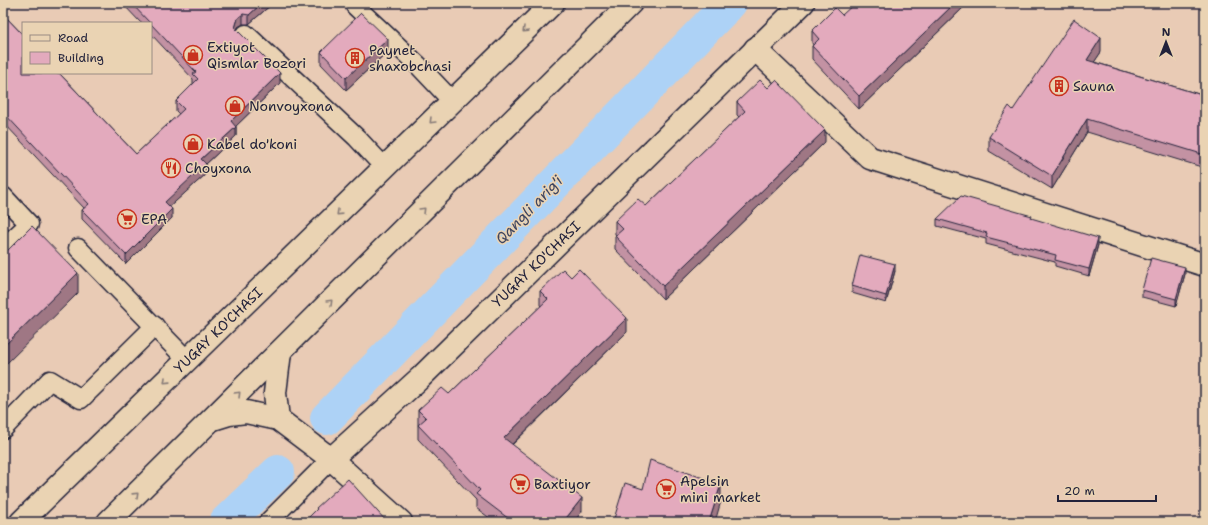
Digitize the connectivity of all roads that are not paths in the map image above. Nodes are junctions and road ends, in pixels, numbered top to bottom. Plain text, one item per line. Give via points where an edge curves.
1 (553, 3) edge
2 (631, 3) edge
3 (803, 3) edge
4 (355, 6) dead end
5 (246, 34) dead end
6 (755, 49) junction
7 (452, 101) junction
8 (385, 168) junction
9 (3, 196) edge
10 (3, 248) edge
11 (78, 248) dead end
12 (1205, 265) edge
13 (155, 326) junction
14 (280, 352) junction
15 (187, 360) junction
16 (213, 419) junction
17 (278, 420) junction
18 (3, 429) edge
19 (331, 459) junction
20 (21, 522) edge
21 (108, 522) edge
22 (268, 522) edge
23 (401, 522) edge

1 -> 7 main road, YUGAY KO'CHASI
14 -> 2 main road
3 - 6 main road, YUGAY KO'CHASI
4 - 7 lane
5 - 8 lane via 357,138
6 - 12 main road via 870,158
6 - 19 main road, YUGAY KO'CHASI via 420,378
7 -> 8 main road, YUGAY KO'CHASI
8 -> 15 main road, YUGAY KO'CHASI
9 - 10 lane via 29,224
11 - 13 lane
13 - 15 lane
13 - 18 lane via 81,399 50,380
16 -> 14 main road
14 - 17 main road via 275,393
15 -> 20 main road, YUGAY KO'CHASI
16 - 17 main road via 246,412
21 -> 16 main road
17 - 19 main road
19 - 22 lane, YUGAY KO'CHASI
19 - 23 main road

